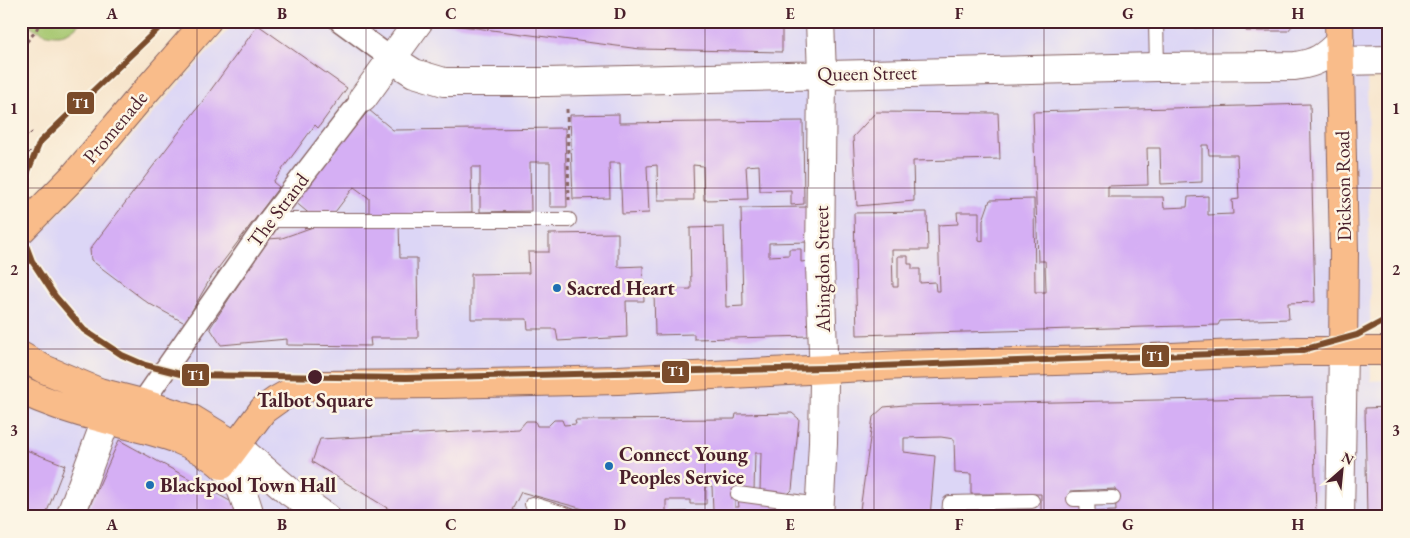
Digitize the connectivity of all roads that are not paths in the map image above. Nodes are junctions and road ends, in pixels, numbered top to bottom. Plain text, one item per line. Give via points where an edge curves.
1 (207, 21) edge
2 (340, 21) edge
3 (419, 21) edge
4 (820, 21) edge
5 (1156, 21) edge
6 (1340, 41) edge
7 (392, 59) junction
8 (1389, 60) edge
9 (1157, 67) junction
10 (822, 74) junction
11 (363, 98) joint
12 (269, 220) junction
13 (569, 220) road end
14 (21, 230) edge
15 (1344, 351) junction
16 (1389, 351) edge
17 (21, 356) edge
18 (823, 368) junction
19 (21, 390) edge
20 (99, 392) junction
21 (142, 403) junction
22 (106, 420) junction
23 (229, 456) junction
24 (281, 485) junction
25 (738, 494) dead end
26 (1113, 498) dead end
27 (1032, 501) dead end
28 (532, 504) dead end
29 (819, 511) edge
30 (248, 514) edge
31 (70, 517) edge
32 (326, 517) edge
33 (574, 517) edge
34 (949, 517) edge
35 (1088, 517) edge
36 (1340, 517) edge

1 - 14 main road, Promenade via 75,175
2 - 7 street
3 - 7 street, The Strand
4 - 10 street, Abingdon Street
5 - 9 lane
6 - 8 street
6 - 9 street, Queen Street via 1318,61 1295,66
6 - 15 main road, Dickson Road
7 - 10 street, Queen Street via 414,73 439,81
7 - 11 street, The Strand
9 - 10 street, Queen Street
10 - 18 street, Abingdon Street via 820,264
11 - 12 street, The Strand
12 - 13 lane
12 - 21 street, The Strand
15 - 16 main road
15 - 18 main road
15 - 36 street
17 - 20 main road
18 - 23 main road via 618,380 316,385 293,391 263,410
18 - 29 street, Abingdon Street
19 - 22 main road
20 - 21 main road
20 - 22 street
21 - 23 main road via 192,419
22 - 23 main road via 179,440 202,451
22 - 31 street
23 - 24 street
23 - 30 street
24 - 30 street via 260,493
24 - 32 street
25 - 29 lane
26 - 35 lane via 1080,500
27 - 34 lane via 950,503
28 - 33 lane

